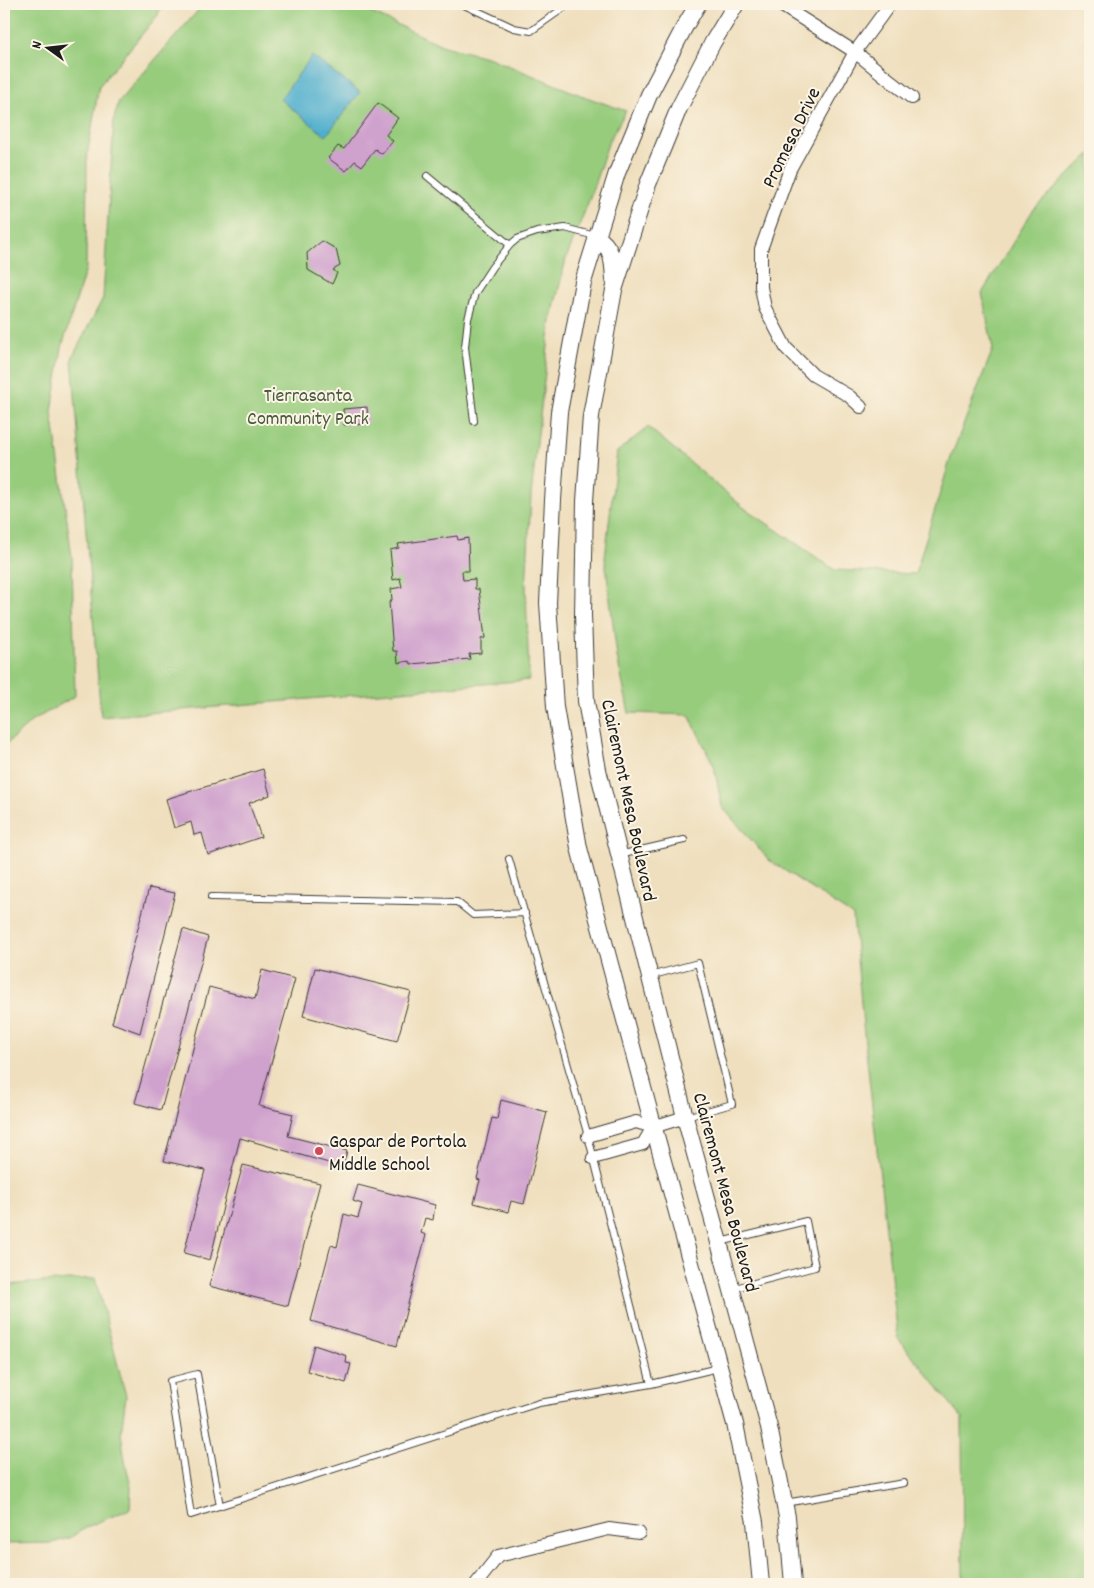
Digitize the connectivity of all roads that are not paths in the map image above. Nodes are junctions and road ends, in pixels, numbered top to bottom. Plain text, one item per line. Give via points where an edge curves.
1 (462, 4) edge
2 (569, 4) edge
3 (698, 4) edge
4 (736, 4) edge
5 (779, 4) edge
6 (890, 4) edge
7 (855, 52) junction
8 (912, 98) dead end
9 (426, 176) dead end
10 (596, 237) junction
11 (510, 245) junction
12 (614, 290) junction
13 (861, 407) dead end
14 (474, 421) dead end
15 (684, 840) dead end
16 (618, 855) junction
17 (509, 859) dead end
18 (211, 897) dead end
19 (525, 914) junction
20 (649, 977) junction
21 (685, 1117) junction
22 (654, 1127) junction
23 (588, 1136) junction
24 (593, 1158) junction
25 (719, 1243) junction
26 (731, 1289) junction
27 (719, 1368) junction
28 (651, 1384) junction
29 (904, 1483) dead end
30 (784, 1503) junction
31 (220, 1506) junction
32 (639, 1533) dead end
33 (476, 1584) edge
34 (761, 1584) edge
35 (793, 1584) edge

1 - 2 lane via 514,28 531,31
3 - 10 main road via 649,95 617,173
4 - 12 main road, Clairemont Mesa Boulevard via 679,108 648,184
5 - 7 street
6 - 7 street, Promesa Drive
7 - 8 street
7 - 13 street, Promesa Drive via 790,169 761,249 761,286 765,308 786,348 812,375
9 - 11 lane
10 - 11 lane via 564,228 537,232 516,239
10 - 12 main road via 604,241 613,262
10 - 22 main road via 583,282 559,412 548,604 555,707 580,848
11 - 14 lane via 475,293 468,319 465,347
12 - 16 main road, Clairemont Mesa Boulevard via 592,416 585,501 582,615 586,702
15 - 16 lane
16 - 20 main road, Clairemont Mesa Boulevard
17 - 19 lane
18 - 19 lane via 457,902 473,914
19 - 23 lane
20 - 21 main road, Clairemont Mesa Boulevard
20 - 21 lane via 698,963 732,1104
21 - 22 street
21 - 25 main road, Clairemont Mesa Boulevard
22 - 23 street via 636,1122
22 - 24 street via 643,1144
22 - 27 main road
23 - 24 lane
24 - 28 lane
25 - 26 main road, Clairemont Mesa Boulevard
25 - 26 lane via 806,1221 816,1267
26 - 30 main road, Clairemont Mesa Boulevard via 769,1427
27 - 28 lane
27 - 34 main road via 736,1429 755,1522
28 - 31 lane via 539,1403
29 - 30 lane
30 - 35 main road, Clairemont Mesa Boulevard
31 - 31 lane via 191,1516 170,1381 196,1374
32 - 33 street via 609,1529 498,1556

